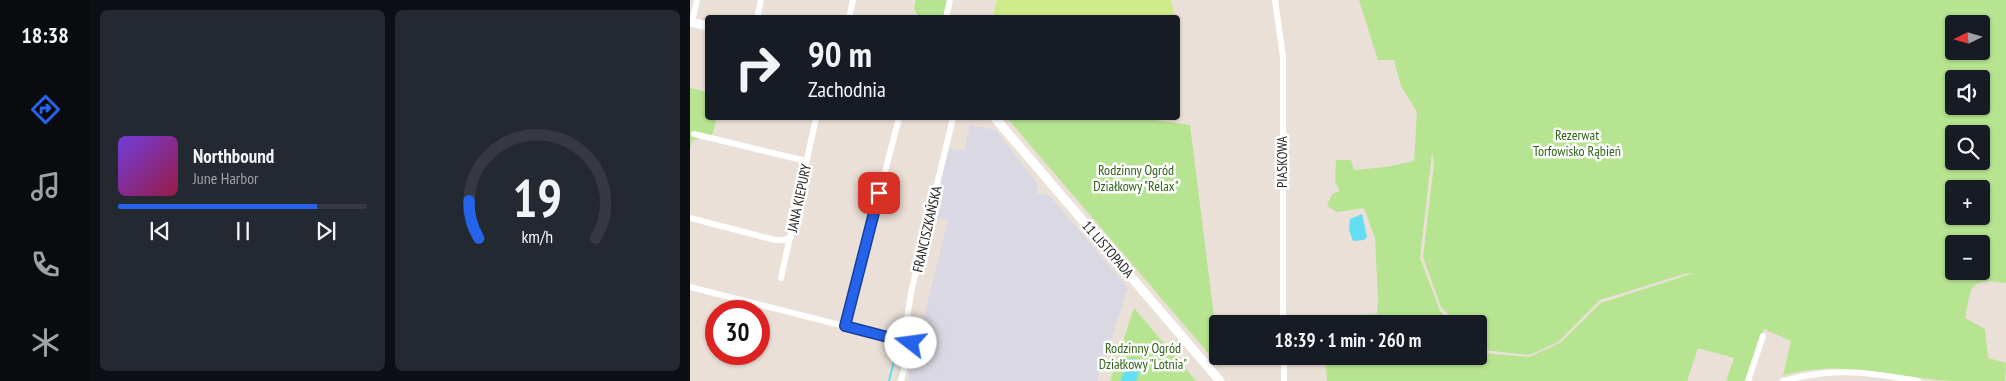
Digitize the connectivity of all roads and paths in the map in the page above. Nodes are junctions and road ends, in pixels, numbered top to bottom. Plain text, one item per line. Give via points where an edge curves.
1 (697, 0) edge
2 (761, 0) edge
3 (853, 0) edge
4 (950, 0) edge
5 (1275, 0) edge
6 (758, 15) edge
7 (850, 15) edge
8 (947, 15) edge
9 (691, 22) edge
10 (705, 25) edge
11 (816, 120) edge
12 (897, 120) edge
13 (953, 120) edge
14 (996, 120) edge
15 (694, 134) dead end
16 (806, 161) junction
17 (690, 218) edge
18 (790, 237) junction
19 (781, 278) dead end
20 (690, 287) edge
21 (1283, 315) edge
22 (845, 326) junction
23 (1763, 336) dead end
24 (903, 340) junction
25 (1284, 365) edge
26 (901, 381) edge
27 (1220, 381) edge
28 (1284, 381) edge
29 (1748, 381) edge
30 (1783, 381) edge
31 (1918, 381) edge

1 - 9 street
2 - 6 street
3 - 7 street
4 - 8 street
5 - 21 street, PIASKOWA via 1283,57
9 - 10 street
11 - 16 street, JANA KIEPURY
12 - 22 street
13 - 24 street, FRANCISZKAŃSKA via 912,288
14 - 27 street, 11 LISTOPADA
15 - 16 street
16 - 18 street, JANA KIEPURY
17 - 18 street via 775,240
18 - 19 street, JANA KIEPURY
20 - 22 street
22 - 24 street
23 - 29 street
24 - 26 street via 911,343
25 - 28 street
30 - 31 street via 1843,371

